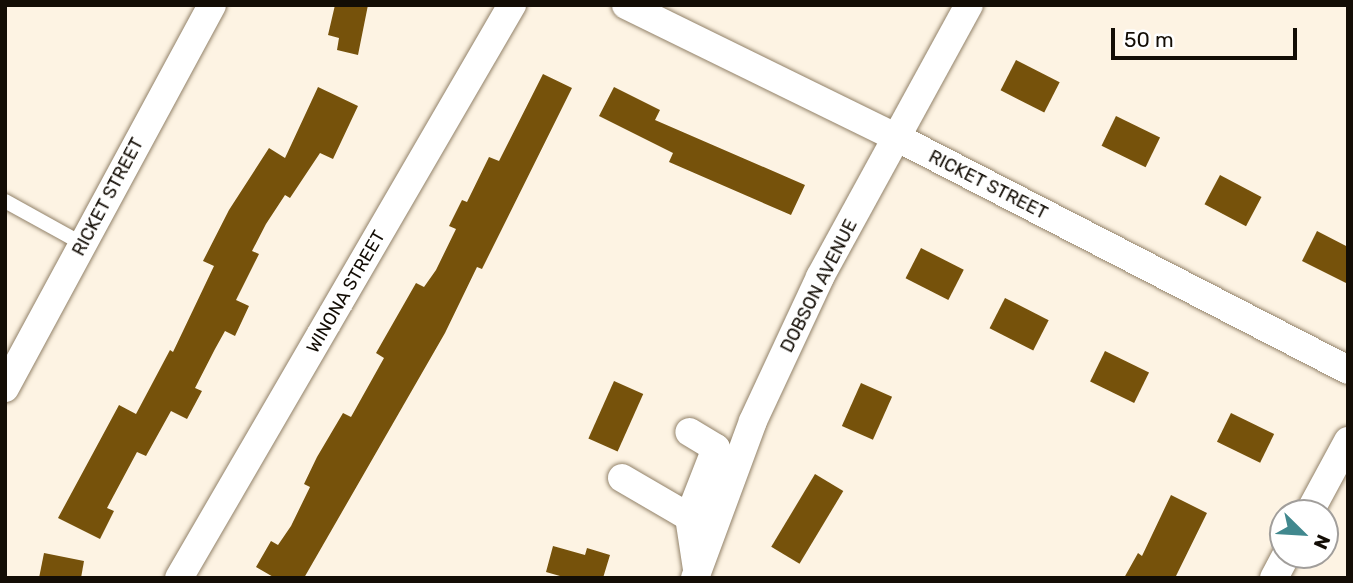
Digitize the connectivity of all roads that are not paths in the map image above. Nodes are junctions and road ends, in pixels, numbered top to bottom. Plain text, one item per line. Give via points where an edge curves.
1 (212, 5) edge
2 (512, 5) edge
3 (626, 5) edge
4 (969, 5) edge
5 (898, 138) junction
6 (5, 201) edge
7 (83, 244) junction
8 (1348, 370) edge
9 (5, 388) edge
10 (689, 432) dead end
11 (1348, 441) edge
12 (622, 478) dead end
13 (1317, 499) edge
14 (689, 517) junction
15 (701, 575) edge
16 (180, 578) edge

1 - 7 street, RICKET STREET
2 - 16 street, WINONA STREET
3 - 5 street, RICKET STREET
4 - 5 street, DOBSON AVENUE
5 - 8 street, RICKET STREET
5 - 15 street, DOBSON AVENUE via 809,301 753,421
6 - 7 lane
7 - 9 street, RICKET STREET
10 - 14 street via 716,448
11 - 13 street
12 - 14 street
14 - 15 street

